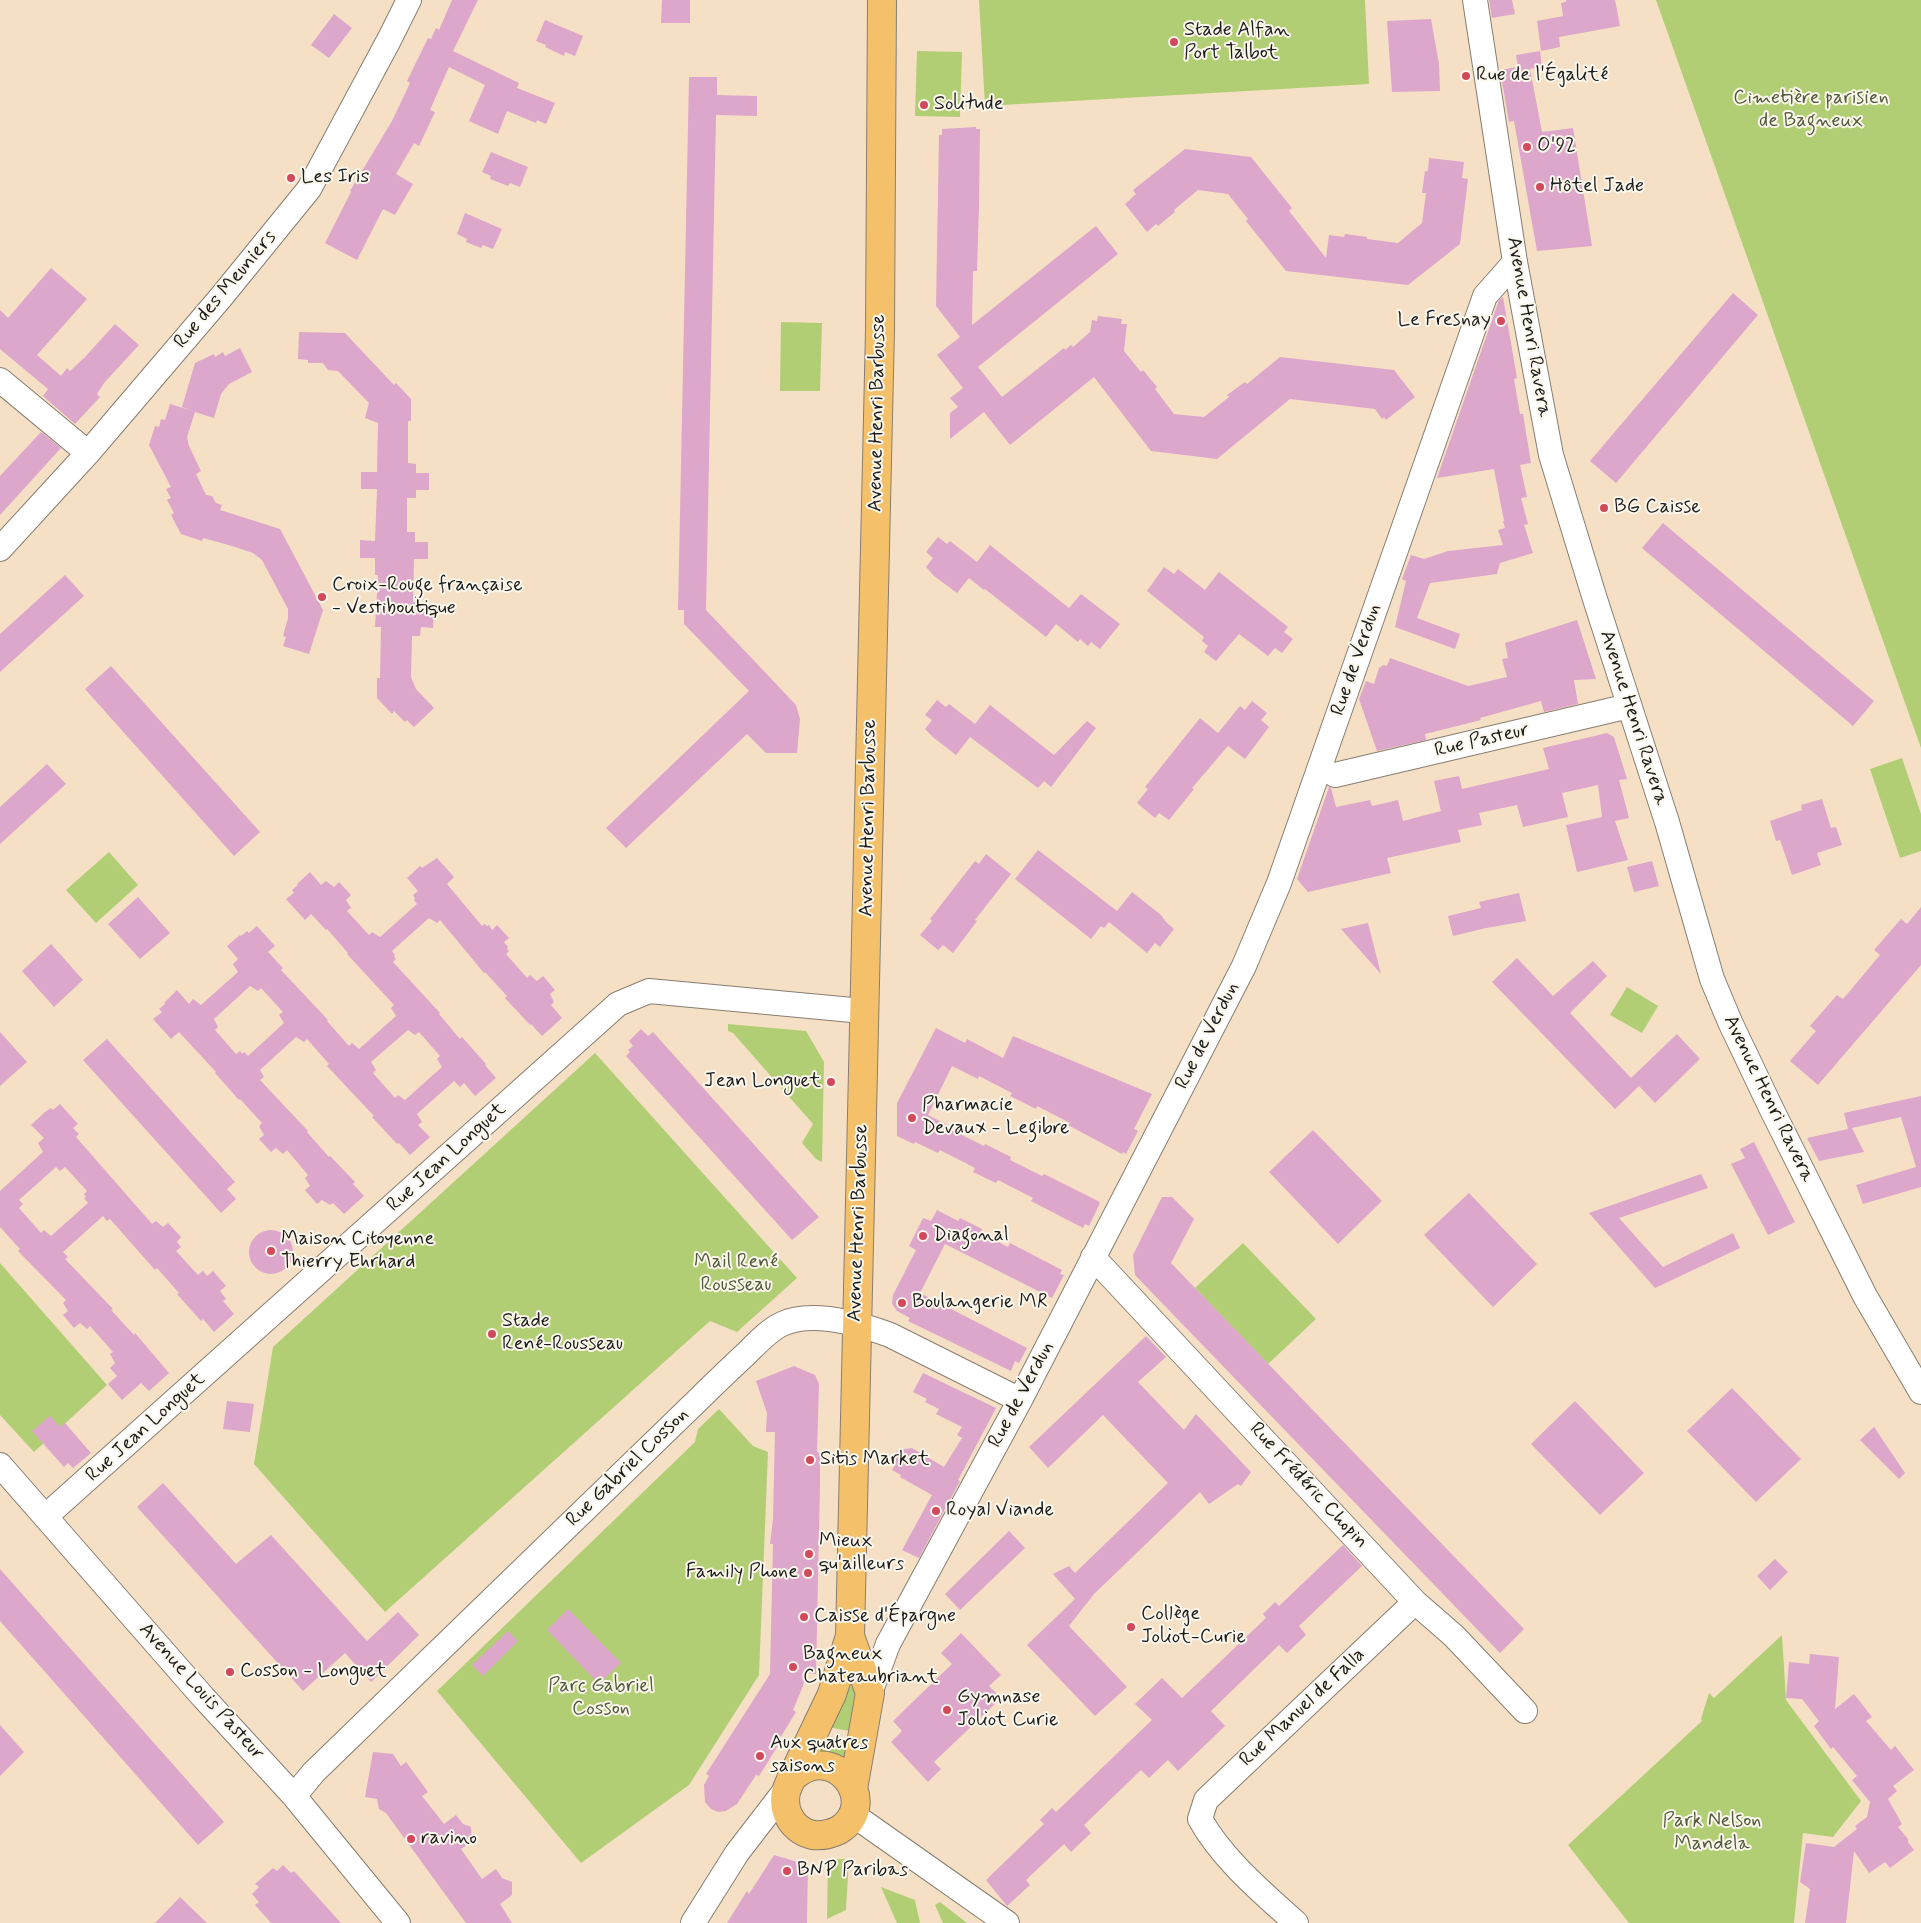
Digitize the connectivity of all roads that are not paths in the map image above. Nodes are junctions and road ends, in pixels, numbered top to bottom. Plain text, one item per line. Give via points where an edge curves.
1 (409, 0) edge
2 (882, 0) edge
3 (1475, 0) edge
4 (1515, 262) junction
5 (0, 380) edge
6 (88, 453) junction
7 (0, 549) edge
8 (1629, 706) junction
9 (1335, 775) dead end
10 (863, 1011) junction
11 (1093, 1257) junction
12 (856, 1325) junction
13 (1921, 1392) edge
14 (1020, 1400) junction
15 (0, 1465) edge
16 (46, 1516) junction
17 (1415, 1602) junction
18 (850, 1636) junction
19 (870, 1693) junction
20 (1525, 1711) dead end
21 (789, 1784) junction
22 (294, 1796) junction
23 (853, 1802) junction
24 (793, 1823) junction
25 (751, 1836) junction
26 (398, 1923) edge
27 (693, 1923) edge
28 (1008, 1923) edge
29 (1296, 1923) edge

1 - 6 street, Rue des Meuniers via 309,189
2 - 10 main road, Avenue Henri Barbusse via 880,330
3 - 4 street, Avenue Henri Ravera
4 - 8 street, Avenue Henri Ravera via 1551,455
4 - 11 street, Rue de Verdun via 1484,296 1279,883 1244,966
5 - 6 street
6 - 7 street, Rue des Meuniers
8 - 9 street, Rue Pasteur
8 - 13 street, Avenue Henri Ravera via 1667,822 1712,980 1726,1013 1865,1296
10 - 12 main road, Avenue Henri Barbusse
10 - 16 street, Rue Jean Longuet via 649,991 618,1004
11 - 14 street, Rue de Verdun
11 - 17 street, Rue Frédéric Chopin
12 - 14 street, Rue Gabriel Cosson via 890,1335
12 - 18 main road, Avenue Henri Barbusse
12 - 22 street, Rue Gabriel Cosson via 802,1318 781,1324 760,1340 314,1772
14 - 19 street, Rue de Verdun via 888,1644
15 - 16 street, Avenue Louis Pasteur
16 - 22 street, Avenue Louis Pasteur
17 - 20 street, Rue Frédéric Chopin via 1454,1636
17 - 29 street, Rue Manuel de Falla via 1206,1800 1200,1819 1210,1838
18 - 19 main road, Avenue Henri Barbusse
18 - 21 main road, Avenue Henri Barbusse via 832,1694
19 - 23 main road, Rue de Verdun
21 - 23 main road via 809,1766 831,1766 848,1779
21 - 24 main road via 785,1806
21 - 25 street
22 - 26 street, Avenue Louis Pasteur
23 - 24 main road via 843,1827 833,1833 806,1832
23 - 28 street
24 - 25 street via 770,1827
25 - 27 street

